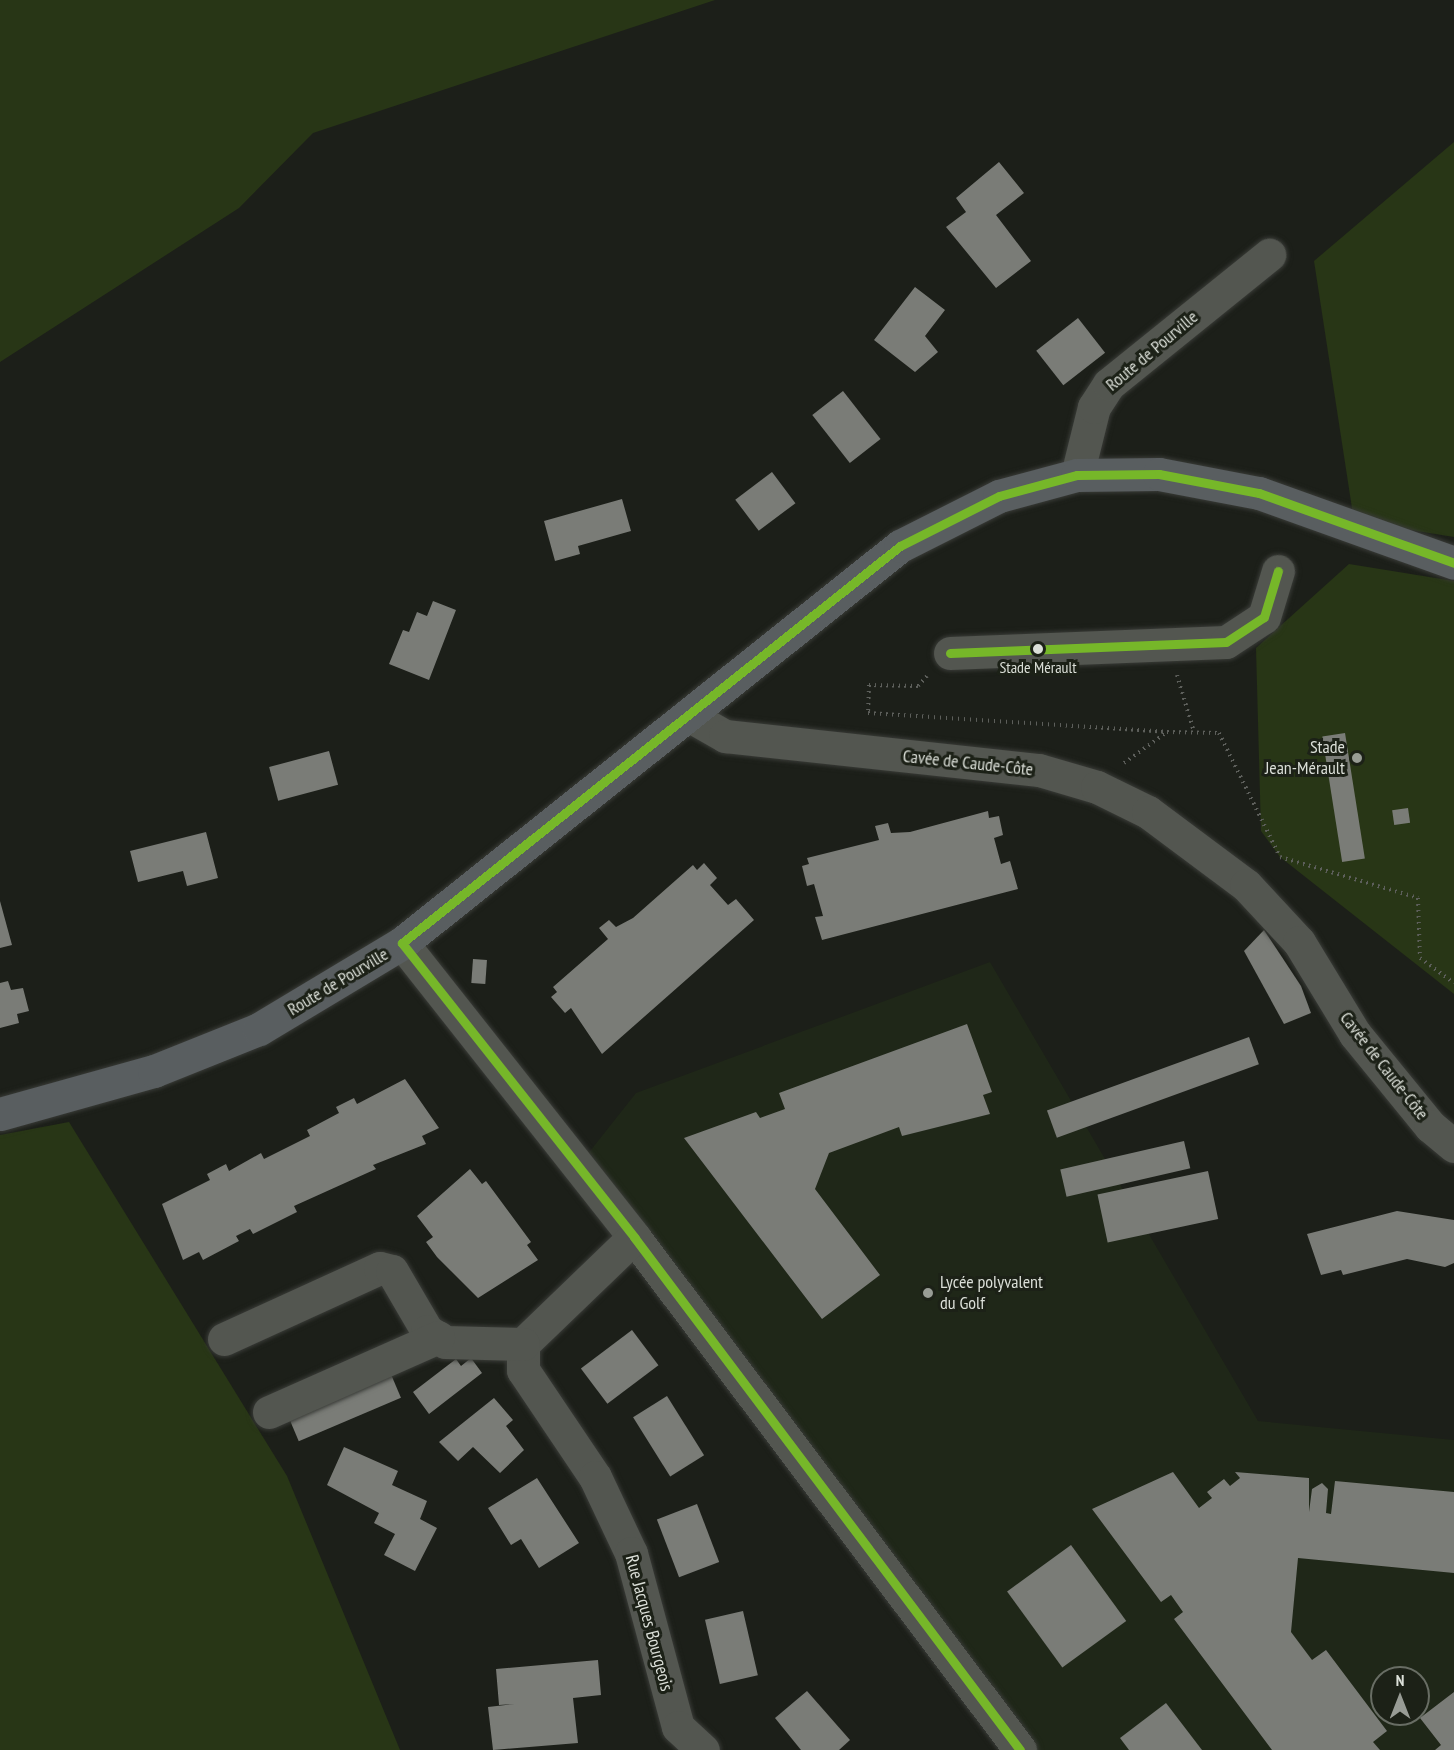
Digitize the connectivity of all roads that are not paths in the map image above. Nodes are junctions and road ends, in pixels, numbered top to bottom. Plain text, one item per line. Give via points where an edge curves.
1 (1269, 255) dead end
2 (1077, 475) junction
3 (1454, 563) edge
4 (1278, 571) dead end
5 (950, 653) road end
6 (688, 715) junction
7 (402, 943) junction
8 (0, 1114) edge
9 (1454, 1146) edge
10 (634, 1237) junction
11 (438, 1337) junction
12 (224, 1340) dead end
13 (523, 1344) junction
14 (269, 1412) dead end
15 (703, 1750) edge
16 (1020, 1750) edge

1 - 2 street, Route de Pourville via 1109,384 1094,407
2 - 3 main road, Route de Pourville via 1159,474 1259,493
2 - 6 main road, Route de Pourville via 962,511 900,546
4 - 5 street via 1264,617 1245,634 1170,648
6 - 7 main road, Route de Pourville
6 - 9 street, Cavée de Caude-Côte via 725,736 993,763 1097,787 1201,846 1246,885 1299,942 1355,1034 1430,1126
7 - 8 main road, Route de Pourville via 259,1029 154,1071
7 - 10 street
10 - 13 street
10 - 16 street
11 - 12 street via 427,1331 392,1271 380,1268
11 - 13 street
11 - 14 street
13 - 15 street, Rue Jacques Bourgeois via 523,1371 595,1477 631,1553 678,1727

